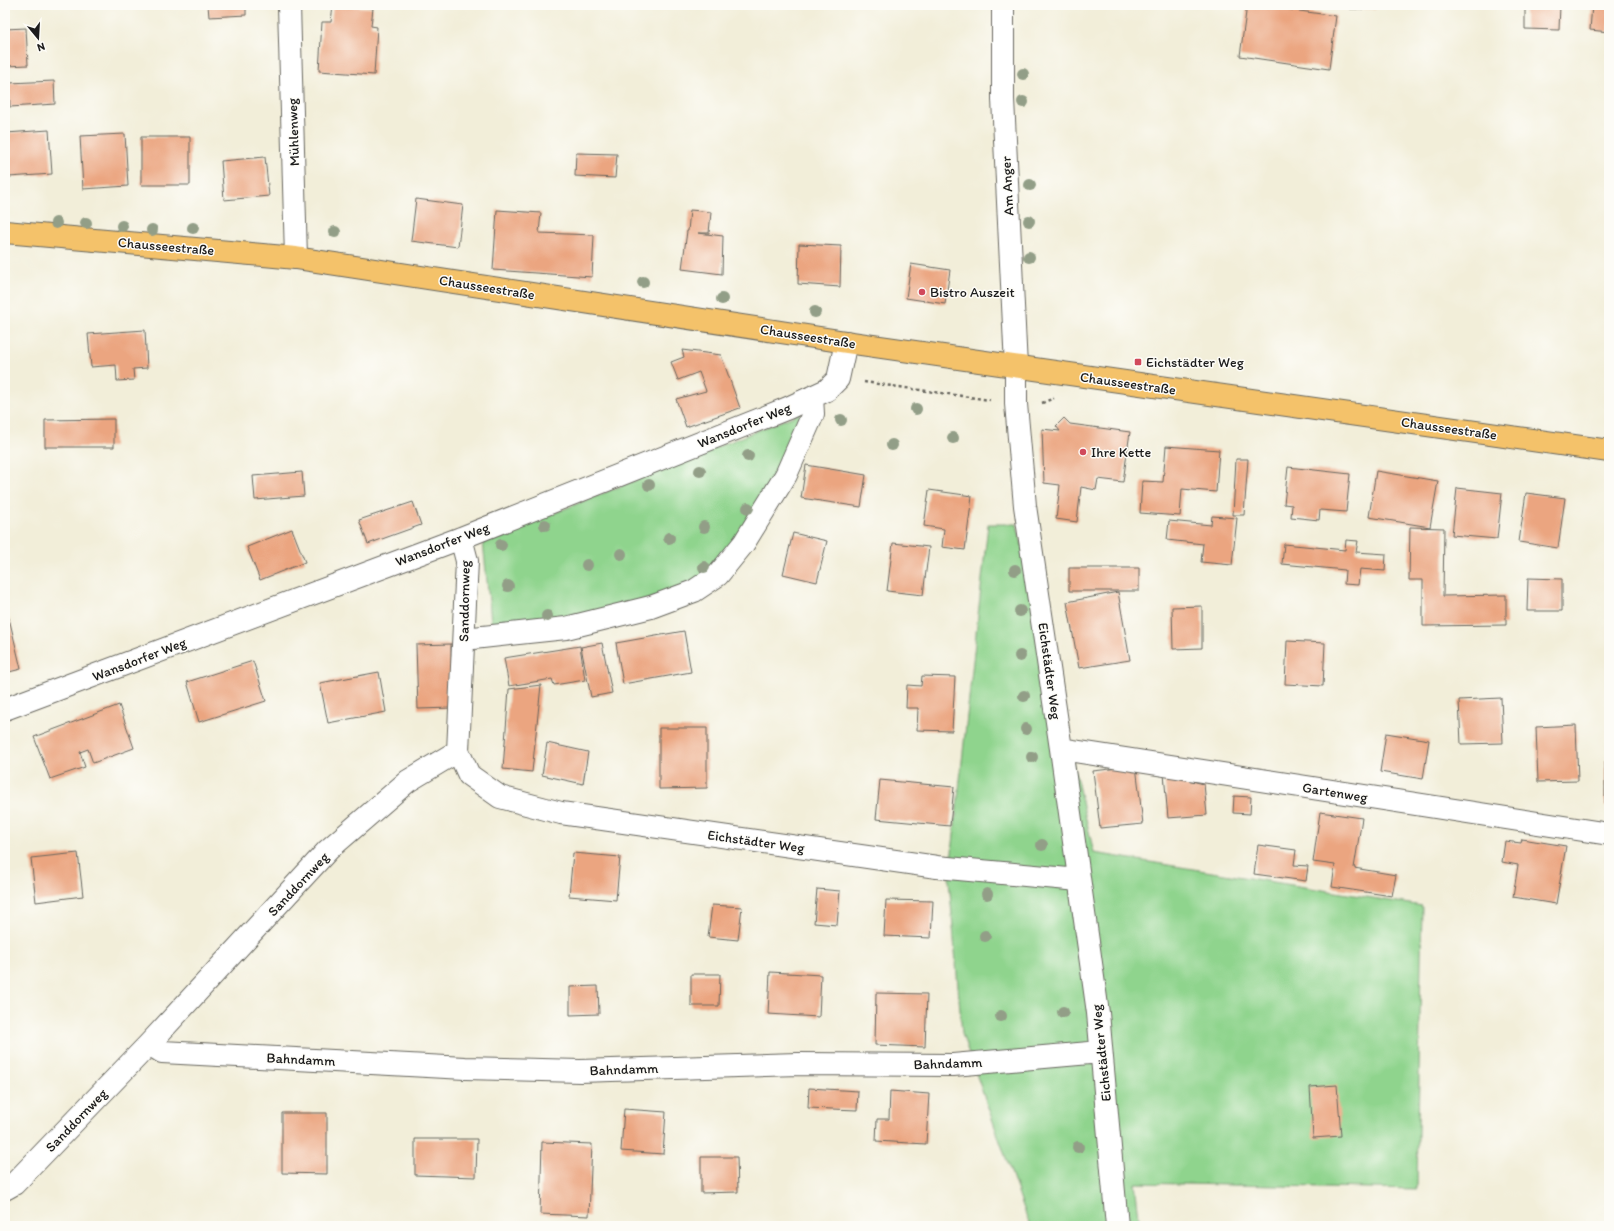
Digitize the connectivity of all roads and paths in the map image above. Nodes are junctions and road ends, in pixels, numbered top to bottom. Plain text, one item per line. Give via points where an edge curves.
1 (289, 5) edge
2 (1003, 5) edge
3 (5, 232) edge
4 (296, 258) junction
5 (846, 342) junction
6 (1016, 367) junction
7 (838, 379) junction
8 (812, 396) junction
9 (1060, 396) dead end
10 (996, 401) dead end
11 (1042, 404) dead end
12 (1609, 451) edge
13 (461, 538) junction
14 (464, 639) junction
15 (5, 709) edge
16 (1061, 749) junction
17 (458, 751) junction
18 (1609, 834) edge
19 (1079, 880) junction
20 (149, 1044) junction
21 (1101, 1052) junction
22 (5, 1189) edge
23 (1117, 1226) edge

1 - 4 street, Mühlenweg
2 - 6 street, Am Anger via 1003,99
3 - 4 main road, Chausseestraße
4 - 5 main road, Chausseestraße
5 - 6 main road, Chausseestraße
5 - 7 street
6 - 12 main road, Chausseestraße
6 - 16 street, Eichstädter Weg via 1016,404 1025,506
7 - 8 street, Wansdorfer Weg via 827,390
7 - 10 path
8 - 13 street, Wansdorfer Weg via 788,408
8 - 14 street via 812,414 786,475 744,543 718,575 694,591 651,607 566,628
9 - 11 path
13 - 14 street, Sanddornweg via 467,561
13 - 15 street, Wansdorfer Weg
14 - 17 street, Sanddornweg
16 - 18 street, Gartenweg
16 - 19 street, Eichstädter Weg
17 - 19 street, Eichstädter Weg via 469,776 500,797 561,813 937,867
17 - 20 street, Sanddornweg via 408,781 328,850
19 - 21 street, Eichstädter Weg
20 - 21 street, Bahndamm via 162,1052 465,1068 580,1071 798,1064 953,1065
20 - 22 street, Sanddornweg via 14,1184
21 - 23 street, Eichstädter Weg

